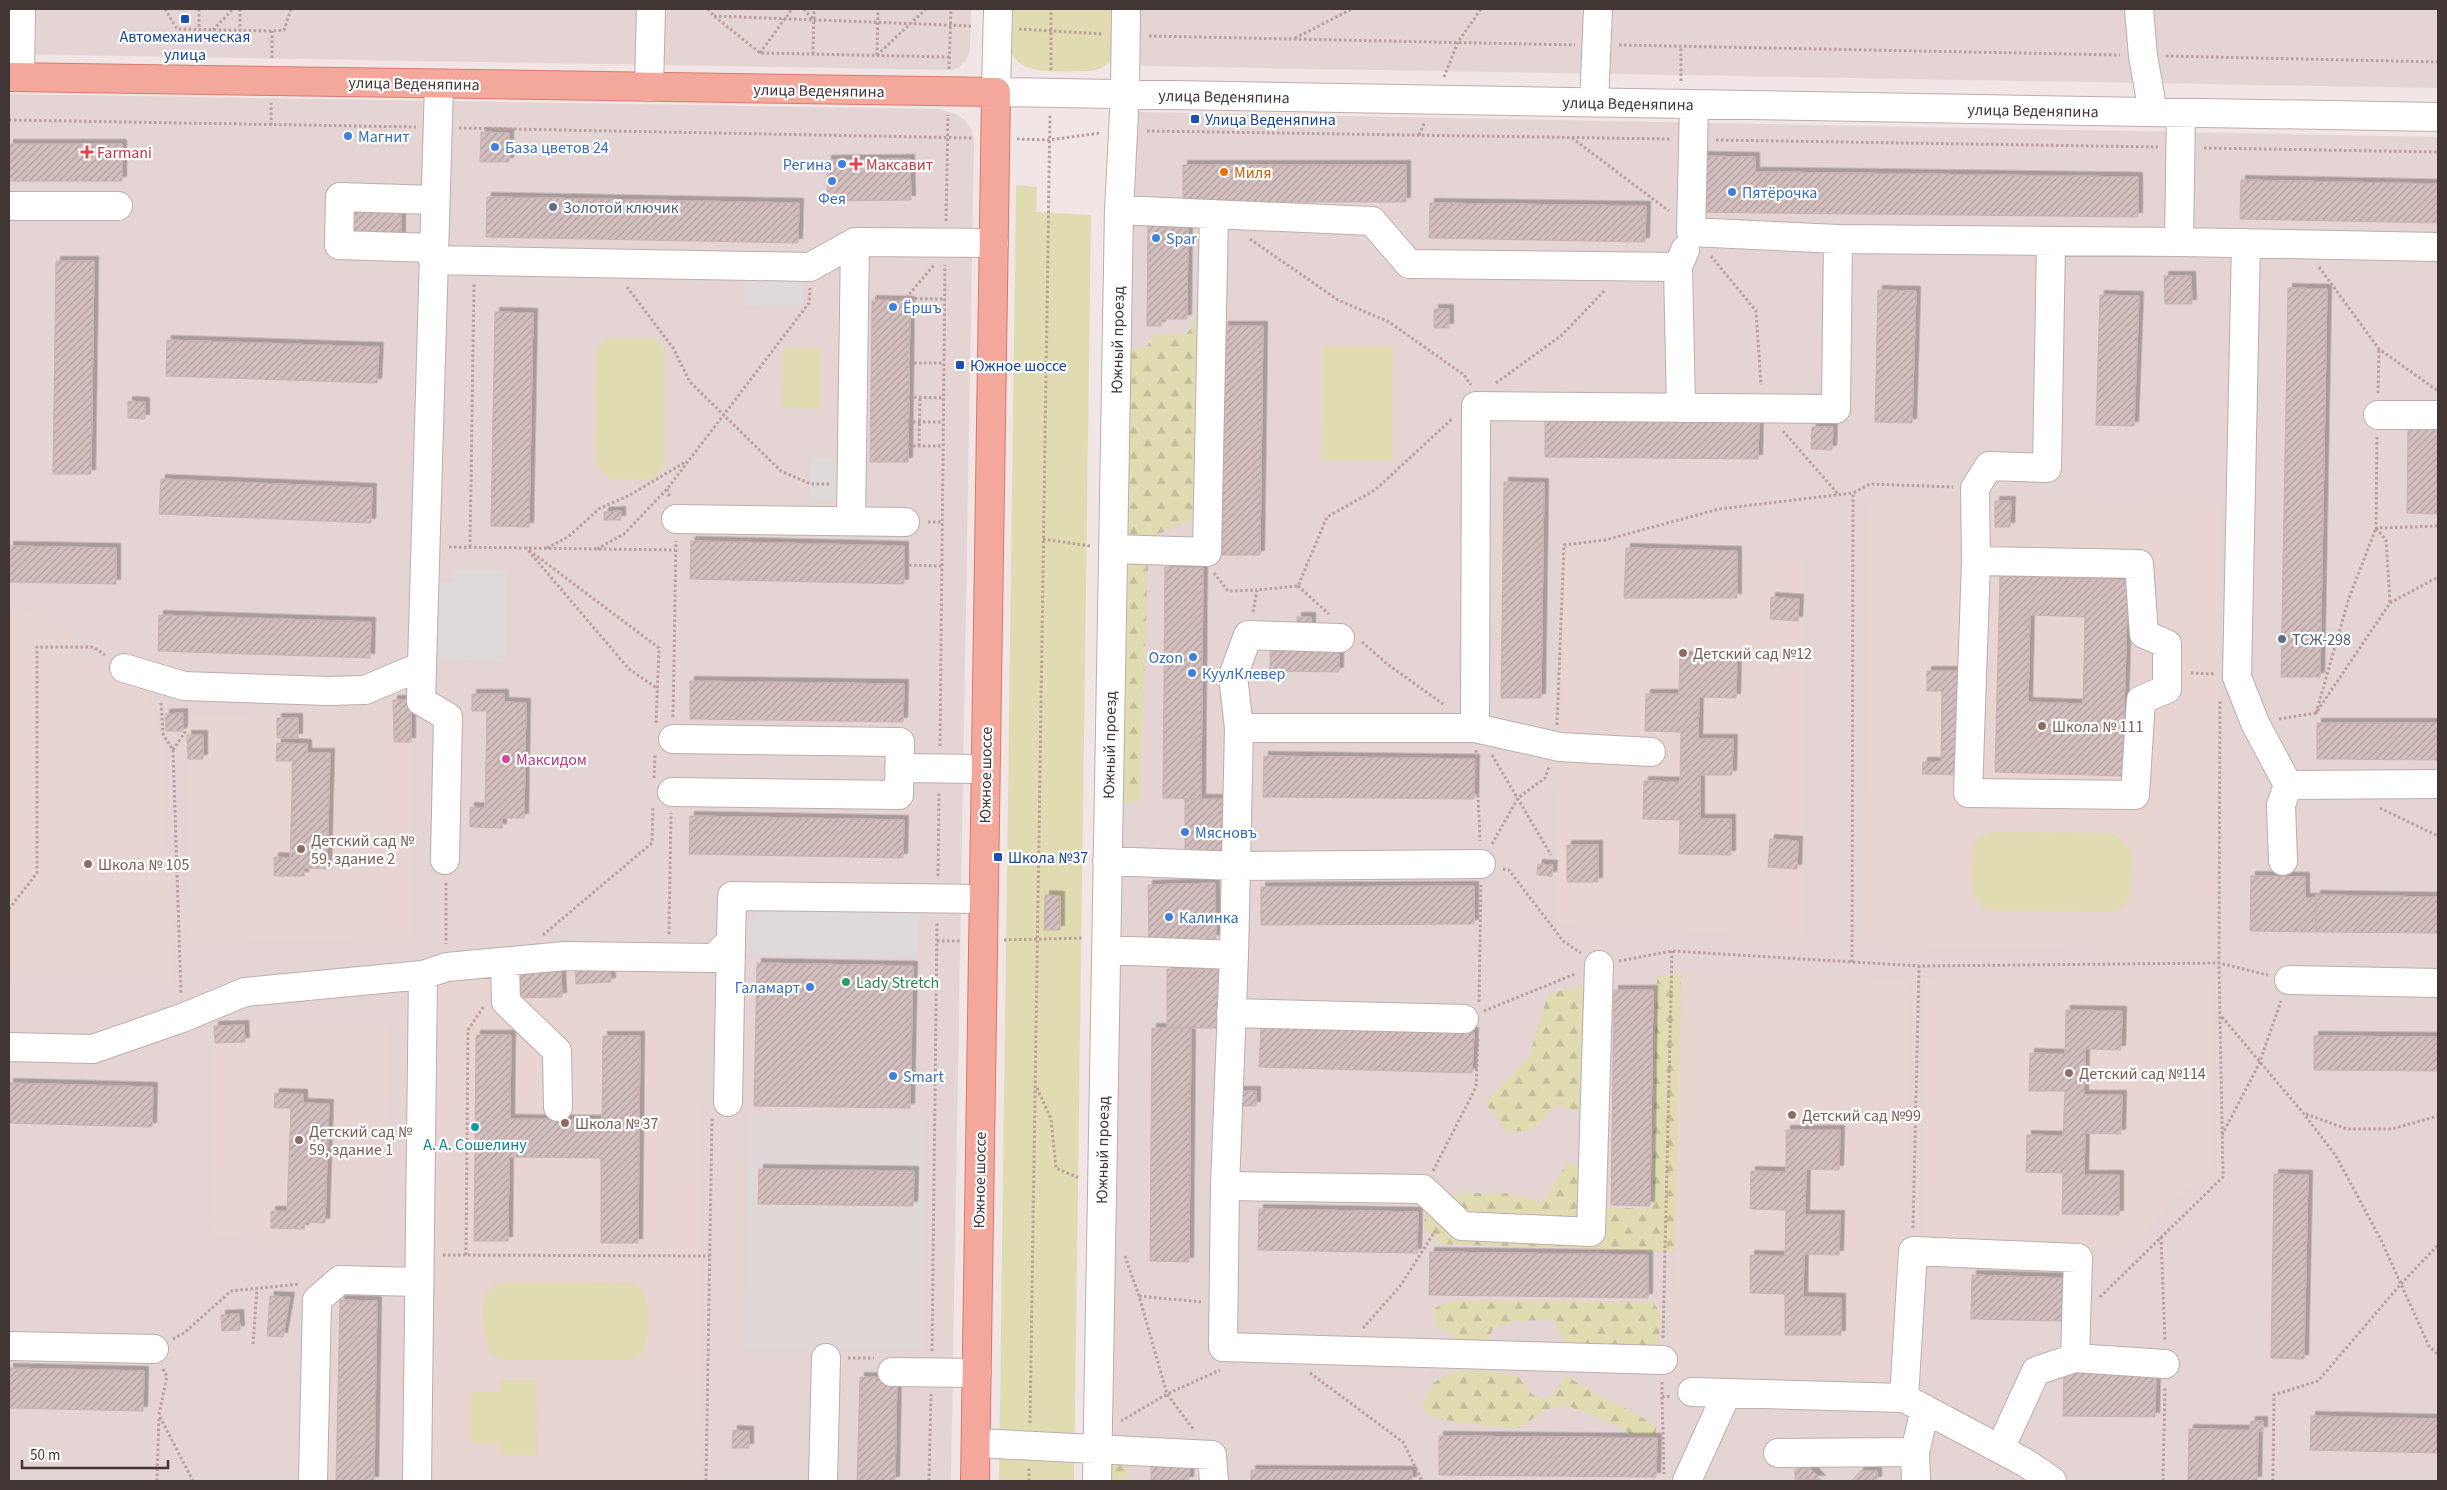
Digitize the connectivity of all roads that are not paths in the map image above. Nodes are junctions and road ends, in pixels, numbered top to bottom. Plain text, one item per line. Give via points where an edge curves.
1 (21, 9) edge
2 (651, 9) edge
3 (998, 9) edge
4 (1126, 9) edge
5 (1598, 9) edge
6 (2139, 9) edge
7 (14, 77) edge
8 (439, 84) junction
9 (649, 87) junction
10 (996, 92) junction
11 (1125, 94) junction
12 (1594, 103) junction
13 (1694, 104) junction
14 (2153, 112) junction
15 (2182, 113) junction
16 (2438, 117) edge
17 (435, 200) junction
18 (9, 206) edge
19 (118, 206) dead end
20 (1119, 210) junction
21 (1214, 214) junction
22 (1691, 232) junction
23 (1838, 240) junction
24 (855, 242) junction
25 (2051, 242) junction
26 (2178, 242) junction
27 (2246, 243) junction
28 (994, 244) junction
29 (2438, 247) edge
30 (434, 254) junction
31 (1678, 267) junction
32 (1681, 408) junction
33 (2378, 415) road end
34 (2438, 415) edge
35 (676, 519) dead end
36 (850, 521) junction
37 (905, 522) dead end
38 (1113, 549) junction
39 (1976, 561) junction
40 (1343, 631) road end
41 (422, 666) junction
42 (124, 668) road end
43 (1239, 728) junction
44 (1475, 728) junction
45 (661, 738) road end
46 (1651, 752) dead end
47 (900, 768) junction
48 (985, 769) junction
49 (2438, 784) edge
50 (2288, 785) junction
51 (660, 794) road end
52 (445, 860) road end
53 (1107, 860) junction
54 (2282, 861) dead end
55 (1481, 864) road end
56 (1237, 866) junction
57 (983, 899) junction
58 (731, 941) junction
59 (1106, 944) junction
60 (1234, 955) junction
61 (505, 962) junction
62 (1599, 965) road end
63 (435, 971) junction
64 (2289, 980) road end
65 (2438, 983) edge
66 (1231, 1013) junction
67 (1474, 1021) road end
68 (9, 1047) edge
69 (720, 1104) road end
70 (558, 1107) dead end
71 (1225, 1186) junction
72 (418, 1282) junction
73 (9, 1346) edge
74 (154, 1349) road end
75 (826, 1358) road end
76 (2075, 1358) junction
77 (1663, 1360) road end
78 (2165, 1364) road end
79 (892, 1372) road end
80 (977, 1373) junction
81 (1692, 1392) road end
82 (1727, 1393) junction
83 (1915, 1404) junction
84 (976, 1443) junction
85 (1097, 1443) junction
86 (2000, 1450) junction
87 (1915, 1452) junction
88 (1778, 1453) dead end
89 (313, 1481) edge
90 (417, 1481) edge
91 (824, 1481) edge
92 (975, 1481) edge
93 (1096, 1481) edge
94 (1214, 1481) edge
95 (1687, 1481) edge
96 (1916, 1481) edge
97 (2052, 1481) edge

1 - 7 street
2 - 9 street
3 - 10 street, Южное шоссе
4 - 11 street, Южный проезд
5 - 12 street
6 - 14 street
7 - 8 main road, улица Веденяпина
8 - 9 main road, улица Веденяпина
8 - 17 street
9 - 10 main road, улица Веденяпина
10 - 11 street, улица Веденяпина
10 - 28 main road, Южное шоссе
11 - 12 street, улица Веденяпина
11 - 20 street, Южный проезд
12 - 13 street, улица Веденяпина
13 - 14 street, улица Веденяпина
13 - 22 street
14 - 15 street, улица Веденяпина
15 - 16 street, улица Веденяпина
15 - 26 street
17 - 30 street
17 - 30 street via 340,197 338,245
18 - 19 street
20 - 21 street
20 - 38 street, Южный проезд
21 - 31 street via 1372,221 1409,264
21 - 38 street via 1207,552
22 - 23 street
22 - 31 street
23 - 25 street
23 - 32 street via 1836,409
24 - 28 street via 946,248
24 - 30 street via 810,267 474,261
24 - 36 street
25 - 26 street
25 - 39 street via 2047,468 1989,466 1975,488
26 - 27 street
27 - 29 street
27 - 50 street via 2229,686 2255,723
28 - 48 main road, Южное шоссе
30 - 41 street
31 - 32 street
32 - 44 street via 1470,406
33 - 34 street
35 - 36 street
36 - 37 street
38 - 53 street, Южный проезд
39 - 39 street via 1968,794 2135,795 2141,700 2167,689 2167,644 2144,634 2139,564
40 - 43 street via 1248,634 1233,676
41 - 42 street via 366,690 184,686
41 - 52 street via 421,701 448,717
43 - 44 street
43 - 56 street
44 - 46 street via 1556,746
45 - 47 street via 900,742
47 - 48 street
47 - 51 street via 899,795
48 - 57 main road, Южное шоссе
49 - 50 street
50 - 54 street via 2281,805
53 - 56 street
53 - 59 street, Южный проезд
55 - 56 street
56 - 60 street
57 - 58 street via 732,896
57 - 80 main road, Южное шоссе
58 - 61 street via 714,958 565,956
58 - 69 street
59 - 60 street
59 - 85 street, Южный проезд
60 - 66 street
61 - 63 street
61 - 70 street via 506,1002 557,1051
62 - 71 street via 1591,1232 1462,1226 1423,1190
63 - 68 street via 245,992 93,1049
63 - 72 street
64 - 65 street
66 - 67 street
66 - 71 street
71 - 77 street via 1223,1347
72 - 89 street via 340,1280 317,1300
72 - 90 street
73 - 74 street
75 - 91 street
76 - 78 street
76 - 83 street via 2078,1258 1913,1251
76 - 86 street via 2036,1372
79 - 80 street
80 - 84 main road, Южное шоссе
81 - 82 street
82 - 83 street
82 - 95 street
83 - 86 street
83 - 87 street
84 - 85 street via 1030,1446
84 - 92 main road, Южное шоссе
85 - 93 street, Южный проезд
85 - 94 street via 1212,1455
86 - 97 street
87 - 88 street
87 - 96 street

